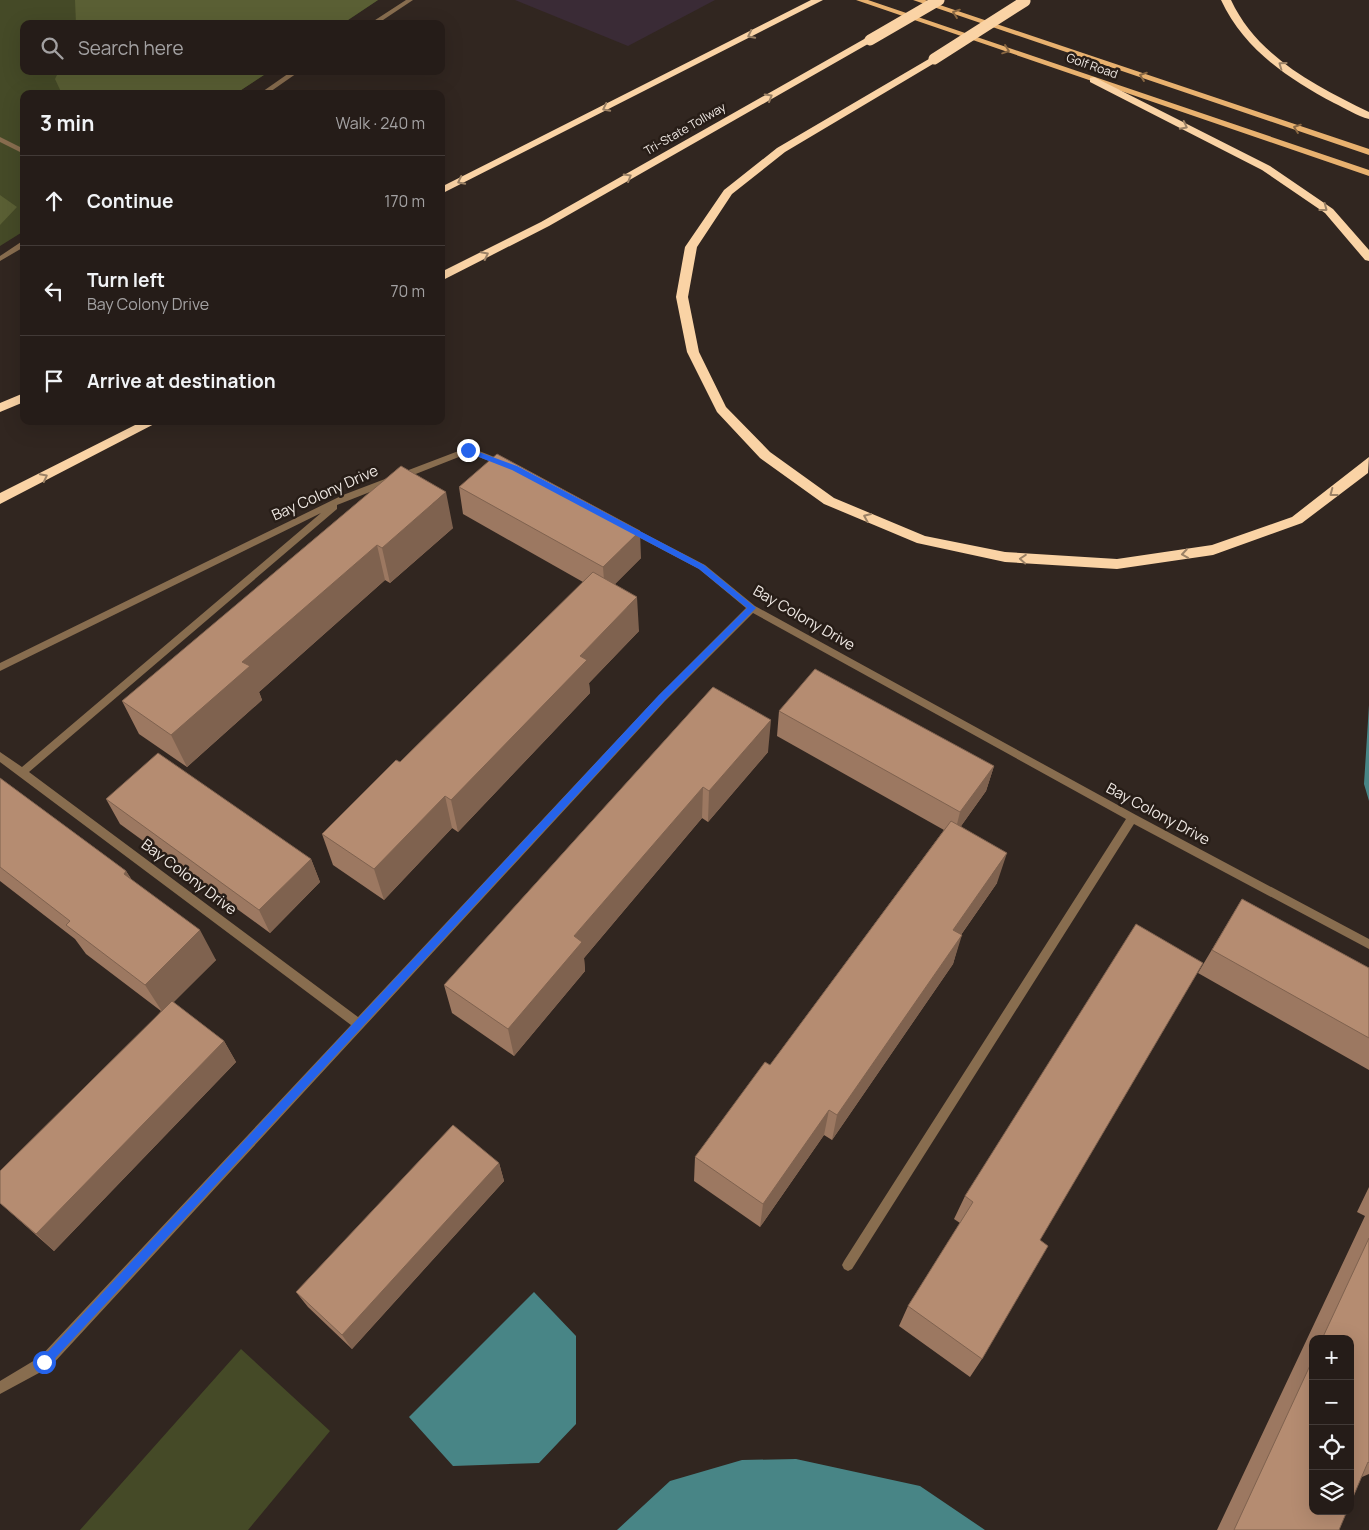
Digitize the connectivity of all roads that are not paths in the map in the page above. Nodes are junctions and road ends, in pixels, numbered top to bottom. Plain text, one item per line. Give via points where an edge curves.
1 (410, 0) edge
2 (818, 0) edge
3 (860, 0) edge
4 (917, 0) edge
5 (939, 0) edge
6 (1226, 0) edge
7 (1026, 1) edge
8 (378, 20) edge
9 (291, 75) edge
10 (1094, 80) junction
11 (268, 90) edge
12 (1369, 116) edge
13 (0, 139) edge
14 (20, 150) edge
15 (1369, 152) edge
16 (1369, 173) edge
17 (445, 189) edge
18 (20, 246) edge
19 (1369, 257) edge
20 (0, 259) edge
21 (445, 275) edge
22 (20, 399) edge
23 (0, 408) edge
24 (146, 425) edge
25 (1369, 462) edge
26 (515, 468) edge
27 (346, 496) junction
28 (0, 499) edge
29 (617, 522) edge
30 (752, 608) junction
31 (0, 667) edge
32 (0, 756) edge
33 (23, 772) junction
34 (1132, 818) junction
35 (1369, 944) edge
36 (359, 1024) junction
37 (848, 1265) dead end
38 (0, 1388) edge

1 - 8 street
2 -> 17 highway
3 -> 10 main road, Golf Road
15 -> 4 main road, Golf Road
21 -> 5 highway, Tri-State Tollway, bridge via 545,224
12 -> 6 highway via 1337,101 1251,42
25 -> 7 highway, bridge via 1297,520 1213,550 1117,564 1005,558 922,540 829,501 765,455 721,408 693,352 682,297 691,247 728,192 781,150
9 - 11 street
10 - 16 main road, Golf Road
10 -> 19 highway via 1266,168 1329,211
13 - 14 street
18 - 20 street
22 - 23 highway
28 -> 24 highway
26 - 27 street, Bay Colony Drive via 468,450
27 - 31 street, Bay Colony Drive
27 - 33 street
29 - 30 street, Bay Colony Drive via 702,567
30 - 34 street, Bay Colony Drive
30 - 36 street via 662,698
32 - 33 street, Bay Colony Drive
33 - 36 street, Bay Colony Drive
34 - 35 street, Bay Colony Drive
34 - 37 street
36 - 38 street via 44,1362

